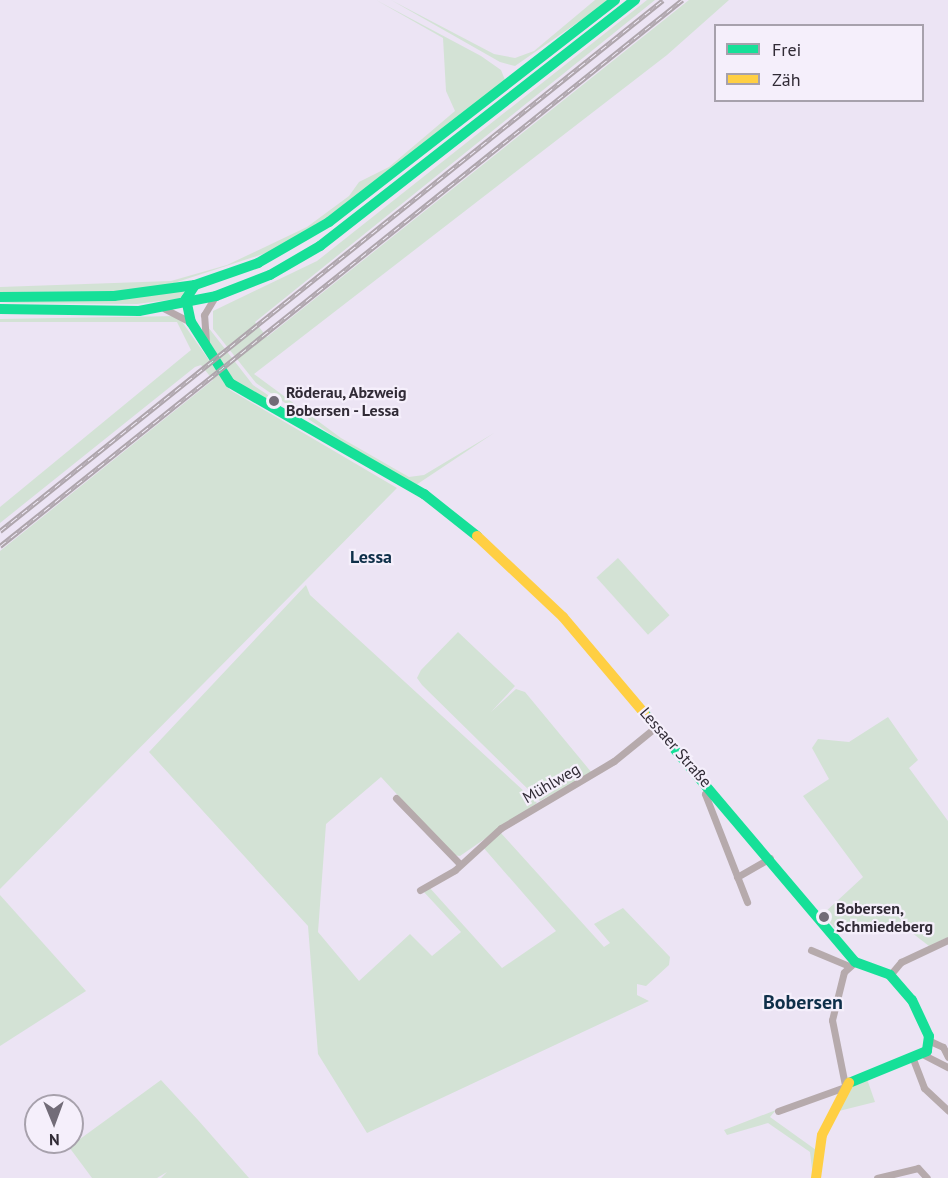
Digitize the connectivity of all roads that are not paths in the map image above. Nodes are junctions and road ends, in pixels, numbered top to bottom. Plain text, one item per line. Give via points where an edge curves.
1 (615, 0) edge
2 (635, 0) edge
3 (195, 285) junction
4 (216, 296) junction
5 (0, 297) edge
6 (187, 303) junction
7 (162, 308) junction
8 (0, 309) edge
9 (190, 322) junction
10 (208, 353) junction
11 (657, 726) junction
12 (710, 787) junction
13 (396, 798) dead end
14 (770, 858) junction
15 (460, 864) junction
16 (737, 877) junction
17 (420, 890) dead end
18 (747, 902) dead end
19 (948, 940) edge
20 (811, 951) dead end
21 (852, 964) junction
22 (890, 975) junction
23 (927, 1049) junction
24 (913, 1059) junction
25 (947, 1063) edge
26 (843, 1086) junction
27 (948, 1110) edge
28 (778, 1111) dead end
29 (816, 1178) edge
30 (877, 1178) edge
31 (927, 1178) edge

1 - 3 main road via 329,222 258,263
2 - 4 main road via 320,246 270,275
3 - 5 main road via 114,296
3 - 6 main road
4 - 6 main road
4 - 10 street via 204,315
6 - 7 main road
6 - 9 main road
7 - 8 main road
7 - 9 street
9 - 10 main road, Lessaer Straße
10 - 11 main road, Lessaer Straße via 238,389 289,412 437,503 489,545 563,617
11 - 12 main road, Lessaer Straße
11 - 15 street, Mühlweg via 614,761 501,828
12 - 14 main road, Lessaer Straße
12 - 16 street via 705,794
13 - 15 street
14 - 16 street
14 - 21 main road, Lessaer Straße
15 - 17 street, Mühlweg
16 - 18 street
19 - 22 street via 901,962
20 - 21 street
21 - 22 main road
21 - 26 street via 832,1020
22 - 23 main road via 912,1000
23 - 24 main road
23 - 25 street
23 - 25 street via 943,1047
24 - 26 main road
24 - 27 street via 924,1088
26 - 28 street
26 - 29 main road via 822,1135
30 - 31 street via 918,1168

